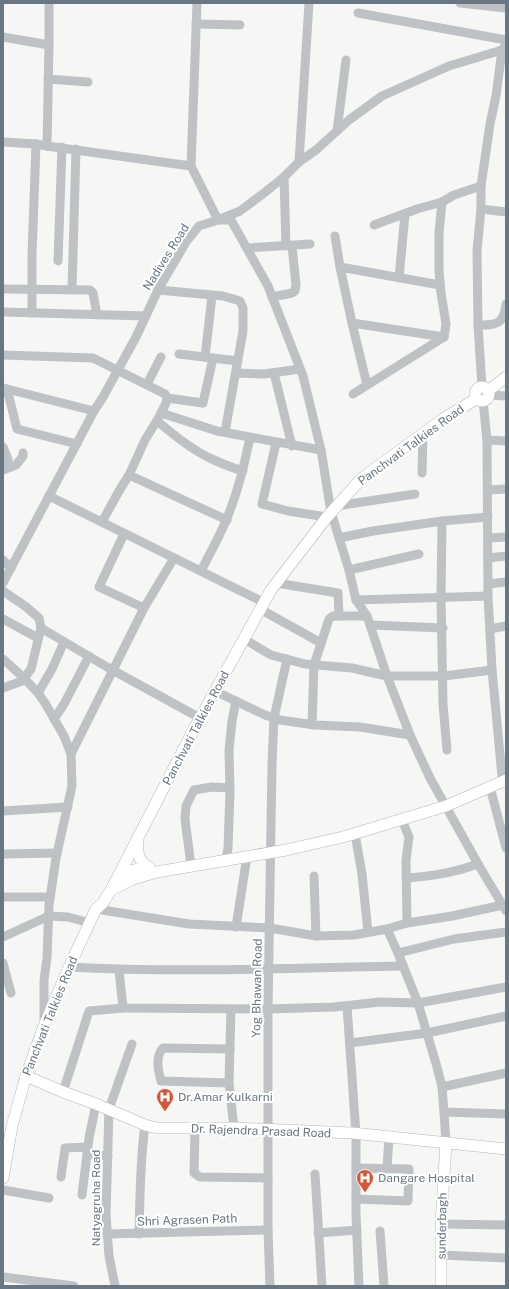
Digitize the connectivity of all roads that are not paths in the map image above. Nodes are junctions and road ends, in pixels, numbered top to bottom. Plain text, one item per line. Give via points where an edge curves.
1 (49, 3) edge
2 (197, 3) edge
3 (309, 3) edge
4 (460, 3) edge
5 (506, 8) edge
6 (358, 13) dead end
7 (196, 24) junction
8 (240, 24) dead end
9 (3, 37) edge
10 (506, 40) edge
11 (49, 45) junction
12 (504, 47) edge
13 (346, 60) dead end
14 (48, 79) junction
15 (88, 82) dead end
16 (496, 96) junction
17 (506, 98) edge
18 (337, 131) junction
19 (3, 142) edge
20 (36, 144) junction
21 (48, 146) junction
22 (62, 147) junction
23 (76, 149) junction
24 (299, 162) junction
25 (191, 166) junction
26 (284, 177) junction
27 (481, 186) junction
28 (442, 202) junction
29 (481, 209) junction
30 (506, 212) edge
31 (404, 214) junction
32 (218, 220) junction
33 (374, 225) dead end
34 (336, 236) dead end
35 (310, 244) dead end
36 (289, 246) junction
37 (247, 248) junction
38 (58, 261) dead end
39 (340, 267) junction
40 (399, 278) junction
41 (440, 285) junction
42 (3, 289) edge
43 (32, 289) junction
44 (72, 290) junction
45 (158, 290) junction
46 (212, 296) junction
47 (272, 297) junction
48 (506, 304) edge
49 (506, 309) edge
50 (3, 312) edge
51 (32, 313) junction
52 (97, 315) junction
53 (146, 316) junction
54 (352, 323) junction
55 (478, 325) junction
56 (444, 337) junction
57 (179, 354) dead end
58 (3, 355) edge
59 (161, 356) dead end
60 (209, 358) junction
61 (238, 361) junction
62 (300, 369) junction
63 (118, 370) junction
64 (236, 373) junction
65 (274, 373) junction
66 (506, 377) edge
67 (147, 384) junction
68 (367, 385) junction
69 (5, 389) edge
70 (353, 394) dead end
71 (484, 395) junction
72 (506, 396) edge
73 (167, 398) junction
74 (94, 410) junction
75 (159, 417) junction
76 (225, 432) junction
77 (423, 434) junction
78 (250, 438) junction
79 (487, 440) junction
80 (506, 441) edge
81 (276, 443) junction
82 (77, 444) junction
83 (292, 446) junction
84 (3, 447) edge
85 (321, 450) junction
86 (23, 453) dead end
87 (5, 468) edge
88 (243, 471) junction
89 (422, 473) dead end
90 (129, 475) junction
91 (506, 489) edge
92 (488, 490) junction
93 (415, 494) dead end
94 (49, 496) junction
95 (331, 512) junction
96 (488, 517) junction
97 (227, 520) junction
98 (442, 521) junction
99 (102, 522) junction
100 (124, 534) junction
101 (506, 537) edge
102 (339, 538) junction
103 (488, 538) junction
104 (419, 554) dead end
105 (506, 556) edge
106 (174, 558) junction
107 (488, 558) junction
108 (3, 560) edge
109 (10, 568) junction
110 (349, 570) junction
111 (201, 571) junction
112 (506, 582) edge
113 (3, 583) edge
114 (276, 583) junction
115 (488, 584) junction
116 (3, 591) edge
117 (488, 596) junction
118 (441, 597) junction
119 (356, 600) junction
120 (262, 606) junction
121 (144, 608) junction
122 (338, 616) junction
123 (367, 616) junction
124 (3, 619) edge
125 (371, 625) junction
126 (506, 626) edge
127 (41, 628) junction
128 (442, 628) junction
129 (490, 629) junction
130 (38, 638) junction
131 (244, 639) junction
132 (64, 642) junction
133 (321, 642) junction
134 (89, 656) junction
135 (3, 659) edge
136 (288, 659) junction
137 (314, 665) junction
138 (492, 670) junction
139 (114, 671) junction
140 (387, 676) junction
141 (444, 676) junction
142 (24, 678) junction
143 (3, 688) edge
144 (215, 691) junction
145 (38, 693) junction
146 (236, 701) junction
147 (200, 718) junction
148 (274, 718) junction
149 (54, 719) junction
150 (312, 725) junction
151 (410, 735) junction
152 (447, 750) dead end
153 (71, 754) junction
154 (505, 777) edge
155 (490, 787) junction
156 (230, 788) junction
157 (445, 804) junction
158 (68, 807) junction
159 (3, 811) edge
160 (402, 820) junction
161 (355, 834) junction
162 (139, 837) junction
163 (506, 848) edge
164 (271, 850) junction
165 (57, 853) junction
166 (3, 854) edge
167 (247, 856) junction
168 (226, 857) junction
169 (191, 863) junction
170 (478, 864) junction
171 (150, 868) junction
172 (120, 874) junction
173 (314, 876) dead end
174 (406, 878) junction
175 (111, 890) junction
176 (3, 897) edge
177 (50, 897) junction
178 (504, 908) edge
179 (96, 910) junction
180 (48, 916) junction
181 (90, 923) junction
182 (407, 923) junction
183 (236, 927) junction
184 (270, 928) junction
185 (387, 929) junction
186 (368, 932) junction
187 (506, 932) edge
188 (316, 936) junction
189 (3, 937) edge
190 (398, 953) junction
191 (3, 963) edge
192 (403, 966) junction
193 (68, 967) junction
194 (269, 969) junction
195 (119, 970) junction
196 (506, 987) edge
197 (11, 994) dead end
198 (418, 1003) junction
199 (347, 1006) junction
200 (123, 1008) junction
201 (230, 1009) junction
202 (268, 1010) junction
203 (506, 1016) edge
204 (44, 1026) junction
205 (427, 1033) junction
206 (350, 1043) junction
207 (132, 1044) dead end
208 (230, 1049) junction
209 (506, 1073) edge
210 (26, 1076) junction
211 (229, 1083) junction
212 (442, 1087) junction
213 (63, 1092) junction
214 (96, 1104) junction
215 (109, 1109) junction
216 (444, 1112) junction
217 (506, 1114) edge
218 (145, 1125) junction
219 (8, 1126) edge
220 (234, 1128) junction
221 (195, 1129) junction
222 (268, 1130) junction
223 (356, 1134) junction
224 (389, 1136) junction
225 (446, 1142) junction
226 (506, 1149) edge
227 (87, 1151) junction
228 (108, 1156) junction
229 (356, 1168) junction
230 (387, 1168) junction
231 (315, 1174) dead end
232 (60, 1177) dead end
233 (3, 1178) edge
234 (268, 1178) junction
235 (3, 1190) edge
236 (82, 1195) dead end
237 (49, 1198) dead end
238 (356, 1199) junction
239 (441, 1224) junction
240 (506, 1225) edge
241 (268, 1230) junction
242 (357, 1230) junction
243 (380, 1231) dead end
244 (318, 1233) junction
245 (107, 1234) junction
246 (139, 1234) junction
247 (441, 1255) junction
248 (506, 1258) edge
249 (3, 1277) edge
250 (48, 1284) edge
251 (74, 1286) edge
252 (115, 1286) edge
253 (270, 1286) edge
254 (322, 1286) edge
255 (358, 1286) edge
256 (384, 1286) edge
257 (441, 1286) edge

1 - 11 street
2 - 7 street
3 - 24 street
4 - 5 street
6 - 10 street
7 - 8 street
7 - 25 street
9 - 11 street
11 - 14 street
12 - 16 street
12 - 18 street, Nadives Road via 449,66 382,96
13 - 18 street
14 - 15 street
14 - 21 street
16 - 17 street
16 - 27 street
18 - 24 street, Nadives Road
19 - 20 street
20 - 21 street
20 - 43 street
21 - 22 street
22 - 23 street
22 - 38 street
23 - 25 street
23 - 44 street
24 - 26 street, Nadives Road
25 - 32 street
26 - 32 street, Nadives Road via 240,210
26 - 36 street
27 - 28 street
27 - 29 street
28 - 31 street
28 - 41 street via 439,233
29 - 30 street
29 - 55 street via 477,251
31 - 33 street
31 - 40 street
32 - 37 street via 231,220
32 - 45 street, Nadives Road via 199,226 186,242
34 - 39 street
35 - 36 street
36 - 37 street
36 - 47 street via 295,291
37 - 47 street
39 - 40 street
39 - 54 street
40 - 41 street
41 - 56 street via 446,324
42 - 43 street
43 - 44 street
43 - 51 street
44 - 52 street via 90,290 93,293
45 - 46 street
45 - 53 street, Nadives Road
46 - 60 street
46 - 61 street via 240,300 243,308 243,331
47 - 62 street
48 - 49 street
49 - 55 street via 501,321 496,324
50 - 51 street
51 - 52 street
52 - 53 street
53 - 63 street, Nadives Road
54 - 56 street
54 - 68 street
55 - 71 street
56 - 68 street
57 - 60 street
58 - 63 street via 93,358
59 - 67 street
60 - 61 street
60 - 73 street via 203,403
61 - 64 street
62 - 65 street
62 - 85 street
63 - 67 street
63 - 74 street, Nadives Road
64 - 65 street
64 - 76 street
65 - 83 street
66 - 71 main road, Panchvati Talkies Road
67 - 73 street via 165,394
68 - 70 street
69 - 74 street
69 - 82 street via 17,429
71 - 72 street
71 - 77 main road, Panchvati Talkies Road
71 - 79 street
73 - 75 street
74 - 82 street, Nadives Road
75 - 76 street
75 - 88 street via 174,436 213,460
75 - 90 street
76 - 78 street
77 - 89 street
77 - 95 main road, Panchvati Talkies Road via 361,479
78 - 81 street
78 - 88 street
79 - 80 street
79 - 92 street
81 - 83 street
81 - 95 street via 262,504 288,511
82 - 94 street, Nadives Road
83 - 85 street
84 - 87 street via 8,459
85 - 95 street
86 - 87 street via 24,456 16,465
88 - 97 street
90 - 97 street
90 - 99 street
91 - 92 street
92 - 96 street
93 - 95 street
94 - 99 street
94 - 109 street, Nadives Road
95 - 102 street
95 - 114 main road, Panchvati Talkies Road
96 - 98 street
96 - 103 street
97 - 111 street
98 - 102 street
98 - 118 street
99 - 100 street
100 - 106 street
100 - 121 street via 99,587
101 - 103 street
102 - 110 street
103 - 107 street
104 - 110 street
105 - 107 street
106 - 111 street
106 - 121 street
107 - 115 street
108 - 109 street
109 - 113 street, Nadives Road
110 - 119 street
111 - 120 street
112 - 115 street
114 - 120 main road, Panchvati Talkies Road
114 - 122 street via 338,593
115 - 117 street
116 - 127 street via 39,618
117 - 118 street
117 - 129 street
118 - 119 street
118 - 128 street
119 - 123 street
120 - 131 main road, Panchvati Talkies Road
120 - 133 street
121 - 139 street
122 - 123 street
122 - 133 street via 329,619
123 - 125 street
124 - 130 street
125 - 128 street
125 - 140 street
126 - 129 street
127 - 130 street
127 - 132 street
128 - 141 street
129 - 138 street
130 - 142 street via 31,669
131 - 136 street via 271,655
131 - 144 main road, Panchvati Talkies Road
132 - 134 street
132 - 145 street
133 - 137 street
134 - 139 street
134 - 149 street
135 - 142 street
136 - 137 street
136 - 148 street, Yog Bhawan Road
137 - 140 street via 352,668
137 - 150 street
138 - 141 street
138 - 154 street
139 - 147 street
139 - 153 street
140 - 141 street
140 - 151 street
141 - 152 street via 443,704
142 - 143 street
142 - 145 street
144 - 146 street
144 - 147 main road, Panchvati Talkies Road
145 - 149 street
146 - 148 street
146 - 156 street via 229,750
147 - 162 main road, Panchvati Talkies Road
148 - 150 street
148 - 164 street, Yog Bhawan Road
149 - 153 street
150 - 151 street via 360,727
151 - 157 street
153 - 158 street via 72,786
154 - 155 main road
154 - 157 main road
155 - 157 main road
155 - 163 street
156 - 168 street
156 - 169 street via 201,788 194,790 191,795 186,806 185,819
157 - 160 main road
157 - 164 main road via 337,835
157 - 170 street
158 - 159 street
158 - 165 street
160 - 161 main road
160 - 174 street via 409,837
161 - 164 main road via 314,845
161 - 186 street
162 - 171 main road via 140,859
162 - 172 main road, Panchvati Talkies Road
164 - 167 main road
164 - 168 main road
164 - 184 street, Yog Bhawan Road
165 - 166 street
165 - 177 street
167 - 168 main road
167 - 183 street
168 - 169 main road
169 - 171 main road
169 - 175 main road via 142,876
170 - 174 street via 445,874
170 - 178 street
171 - 172 main road
172 - 175 main road, Panchvati Talkies Road
173 - 188 street
174 - 182 street
175 - 179 main road, Panchvati Talkies Road
176 - 177 street
177 - 180 street
178 - 182 street
179 - 181 main road, Panchvati Talkies Road
179 - 183 street via 189,924
180 - 181 street via 68,917
180 - 189 street
180 - 204 street
181 - 193 main road, Panchvati Talkies Road
182 - 185 street
183 - 184 street
184 - 188 street
184 - 194 street, Yog Bhawan Road
185 - 186 street
185 - 190 street
186 - 188 street
187 - 190 street via 454,939
190 - 192 street
191 - 197 street
192 - 194 street
192 - 198 street
193 - 195 street
193 - 204 main road, Panchvati Talkies Road
194 - 195 street
194 - 202 street, Yog Bhawan Road
195 - 200 street
196 - 198 street
198 - 199 street via 380,1002
198 - 205 street
199 - 202 street
199 - 206 street
200 - 201 street
200 - 213 street via 89,1011
201 - 202 street
201 - 208 street
202 - 222 street, Yog Bhawan Road
203 - 205 street
204 - 210 main road, Panchvati Talkies Road
205 - 206 street
205 - 212 street
206 - 223 street
207 - 215 street, Natyagruha Road
208 - 211 street
208 - 211 street via 163,1048 157,1061 161,1081
209 - 212 street
210 - 213 main road, Dr. Rajendra Prasad Road
210 - 219 main road, Panchvati Talkies Road
211 - 220 street
212 - 216 street
213 - 214 main road, Dr. Rajendra Prasad Road
214 - 215 main road, Dr. Rajendra Prasad Road
214 - 227 street
215 - 218 main road, Dr. Rajendra Prasad Road
215 - 228 street, Natyagruha Road
216 - 217 street
216 - 225 street
218 - 221 main road, Dr. Rajendra Prasad Road via 157,1128
218 - 246 street via 140,1174
219 - 233 main road, Panchvati Talkies Road
220 - 221 main road, Dr. Rajendra Prasad Road
220 - 222 main road, Dr. Rajendra Prasad Road
221 - 234 street via 194,1173 200,1177
222 - 223 main road, Dr. Rajendra Prasad Road
222 - 234 street, Yog Bhawan Road
223 - 224 main road, Dr. Rajendra Prasad Road
223 - 229 street
224 - 225 main road, Dr. Rajendra Prasad Road
224 - 230 street
225 - 226 main road, Dr. Rajendra Prasad Road
225 - 239 main road, sunderbagh
227 - 228 street
227 - 232 street via 65,1148
227 - 236 street
228 - 245 street, Natyagruha Road
229 - 230 street
229 - 238 street
230 - 238 street via 409,1169 408,1201
231 - 244 street
234 - 241 street, Yog Bhawan Road
235 - 237 street
238 - 242 street
239 - 240 street
239 - 247 main road, sunderbagh
241 - 246 street, Shri Agrasen Path
241 - 253 street, Yog Bhawan Road
242 - 244 street
242 - 255 street
243 - 256 street
244 - 254 street
245 - 246 street, Shri Agrasen Path
245 - 252 street, Natyagruha Road
247 - 248 street
247 - 257 main road, sunderbagh
249 - 250 street
250 - 251 street

